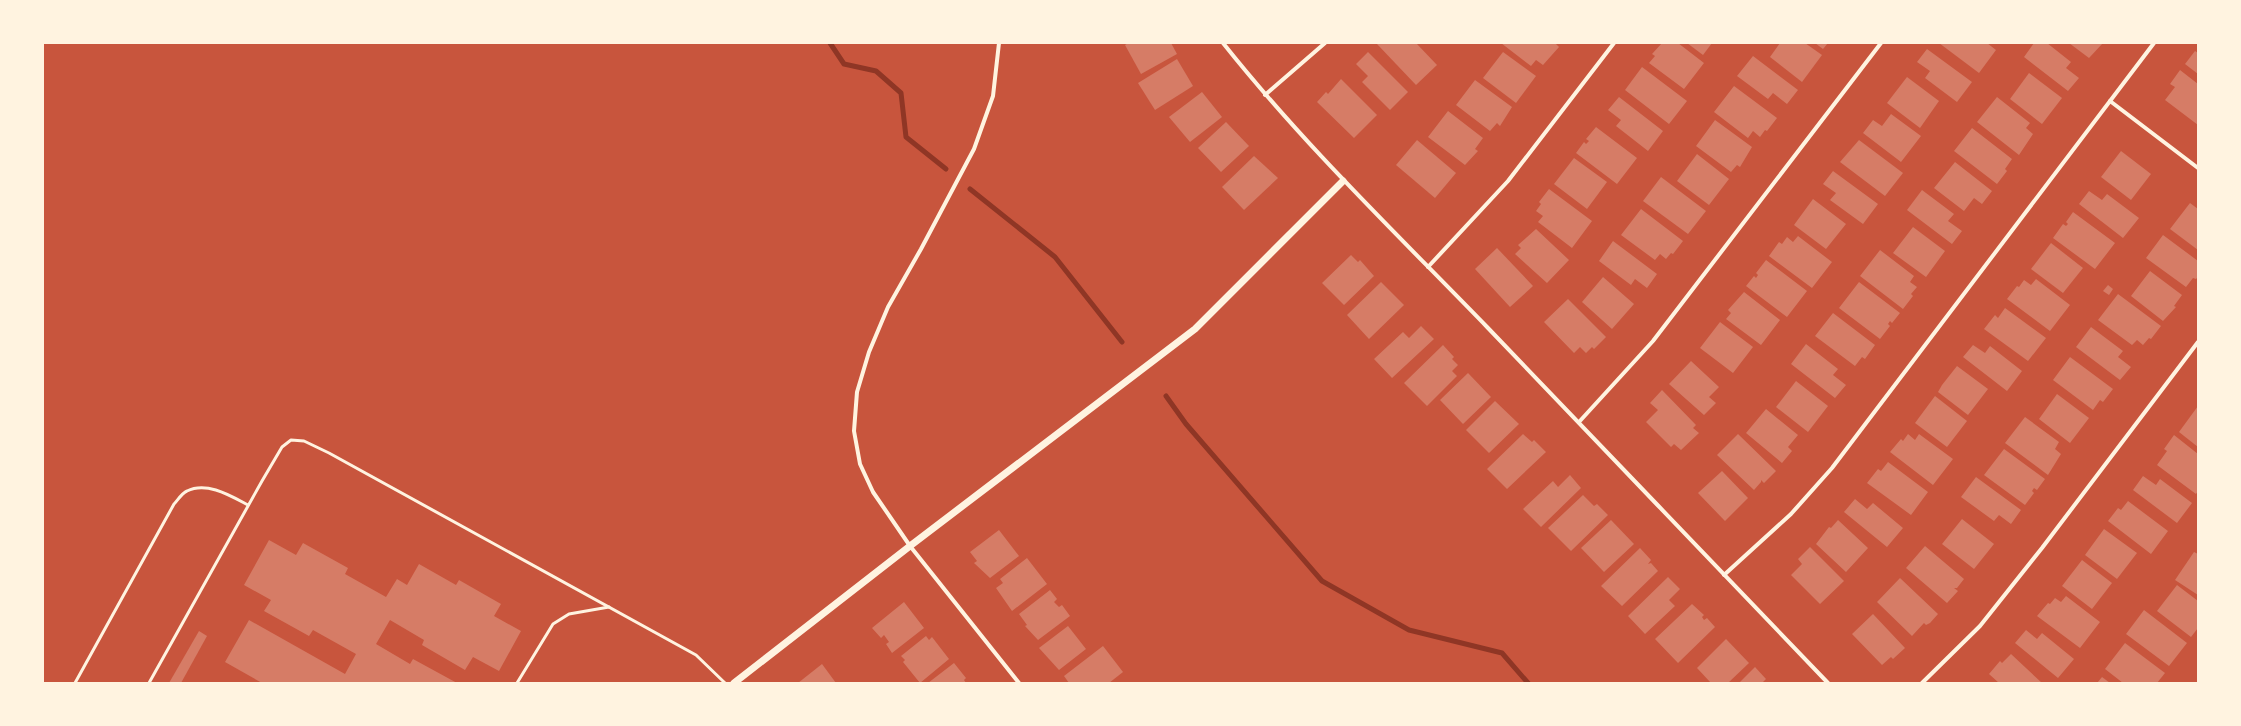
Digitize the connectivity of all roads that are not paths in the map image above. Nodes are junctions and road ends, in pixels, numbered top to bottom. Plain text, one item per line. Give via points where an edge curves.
1 (999, 43) edge
2 (1223, 43) edge
3 (1325, 43) edge
4 (1614, 43) edge
5 (1881, 43) edge
6 (2154, 43) edge
7 (1265, 95) junction
8 (2110, 101) junction
9 (2198, 168) edge
10 (1344, 180) junction
11 (1428, 267) junction
12 (2198, 342) edge
13 (1579, 422) junction
14 (248, 505) junction
15 (910, 546) junction
16 (1724, 575) junction
17 (609, 607) junction
18 (75, 683) edge
19 (149, 683) edge
20 (516, 683) edge
21 (725, 683) edge
22 (734, 683) edge
23 (1019, 683) edge
24 (1828, 683) edge
25 (1922, 683) edge

1 - 15 street via 992,96 982,128 922,250 888,307 869,352 857,392 854,431 860,464 873,492
2 - 7 street
3 - 7 street
4 - 11 street via 1508,181
5 - 13 street via 1653,341
6 - 8 street
7 - 10 street
8 - 9 street
8 - 16 street via 1832,468 1791,514
10 - 11 street
10 - 15 street via 1195,328
11 - 13 street
12 - 25 street via 1980,626
13 - 16 street
14 - 17 lane via 282,447 291,440 304,441
14 - 18 lane via 225,492 206,488 186,491 174,504
14 - 19 lane
15 - 22 street
15 - 23 street
16 - 24 street
17 - 20 lane via 569,614 553,624
17 - 21 lane via 696,655

